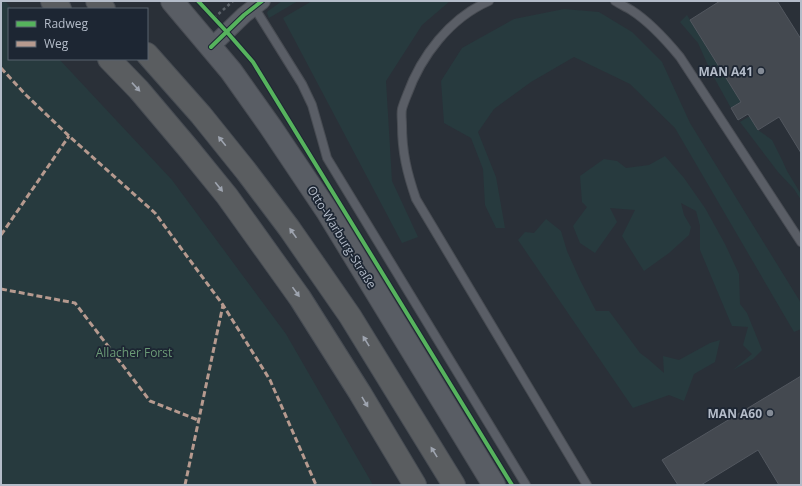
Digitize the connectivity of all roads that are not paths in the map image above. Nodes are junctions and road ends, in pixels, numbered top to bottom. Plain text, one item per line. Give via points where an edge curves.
1 (172, 1) edge
2 (489, 1) edge
3 (614, 1) edge
4 (257, 3) edge
5 (211, 47) junction
6 (148, 55) edge
7 (110, 60) edge
8 (801, 242) edge
9 (415, 485) edge
10 (454, 485) edge
11 (494, 485) edge
12 (526, 485) edge
13 (587, 485) edge

1 - 5 main road, Otto-Warburg-Straße
2 - 13 lane via 446,32 431,49 410,88 402,110 402,142 408,174 419,205
3 - 8 lane via 633,11 650,25 680,57
4 - 5 street
4 - 12 lane via 312,105 327,158
5 - 11 main road, Otto-Warburg-Straße via 231,71 328,211
10 -> 6 highway via 365,340 289,228 201,115
7 -> 9 highway via 139,90 227,196 291,285

